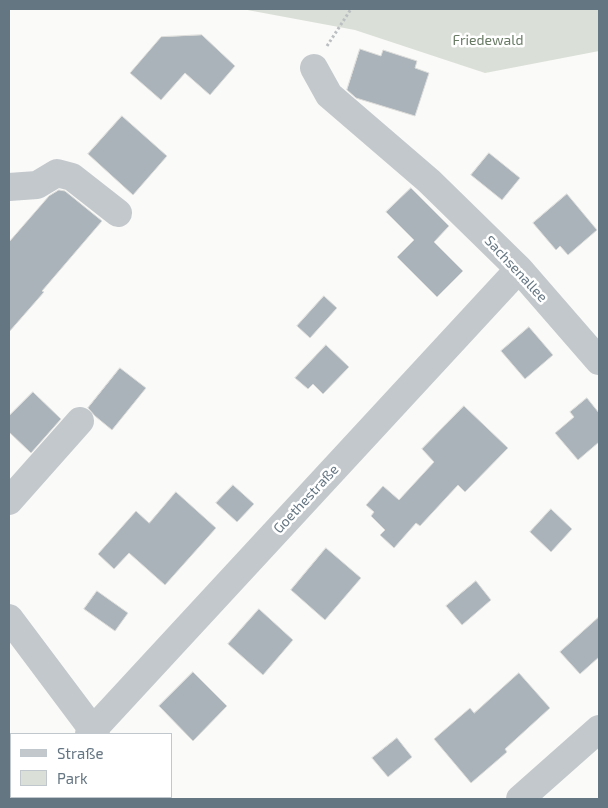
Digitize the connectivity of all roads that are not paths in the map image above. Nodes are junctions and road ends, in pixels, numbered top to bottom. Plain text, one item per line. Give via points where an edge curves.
1 (314, 68) road end
2 (9, 186) edge
3 (118, 213) dead end
4 (519, 269) junction
5 (599, 361) edge
6 (80, 421) dead end
7 (9, 502) edge
8 (9, 618) edge
9 (599, 729) edge
10 (93, 733) edge
11 (520, 799) edge

1 - 4 street, Sachsenallee via 329,95 429,181
2 - 3 street via 36,185 57,173 72,177
4 - 5 street, Sachsenallee
4 - 10 street, Goethestraße
6 - 7 street
8 - 10 street
9 - 11 street

